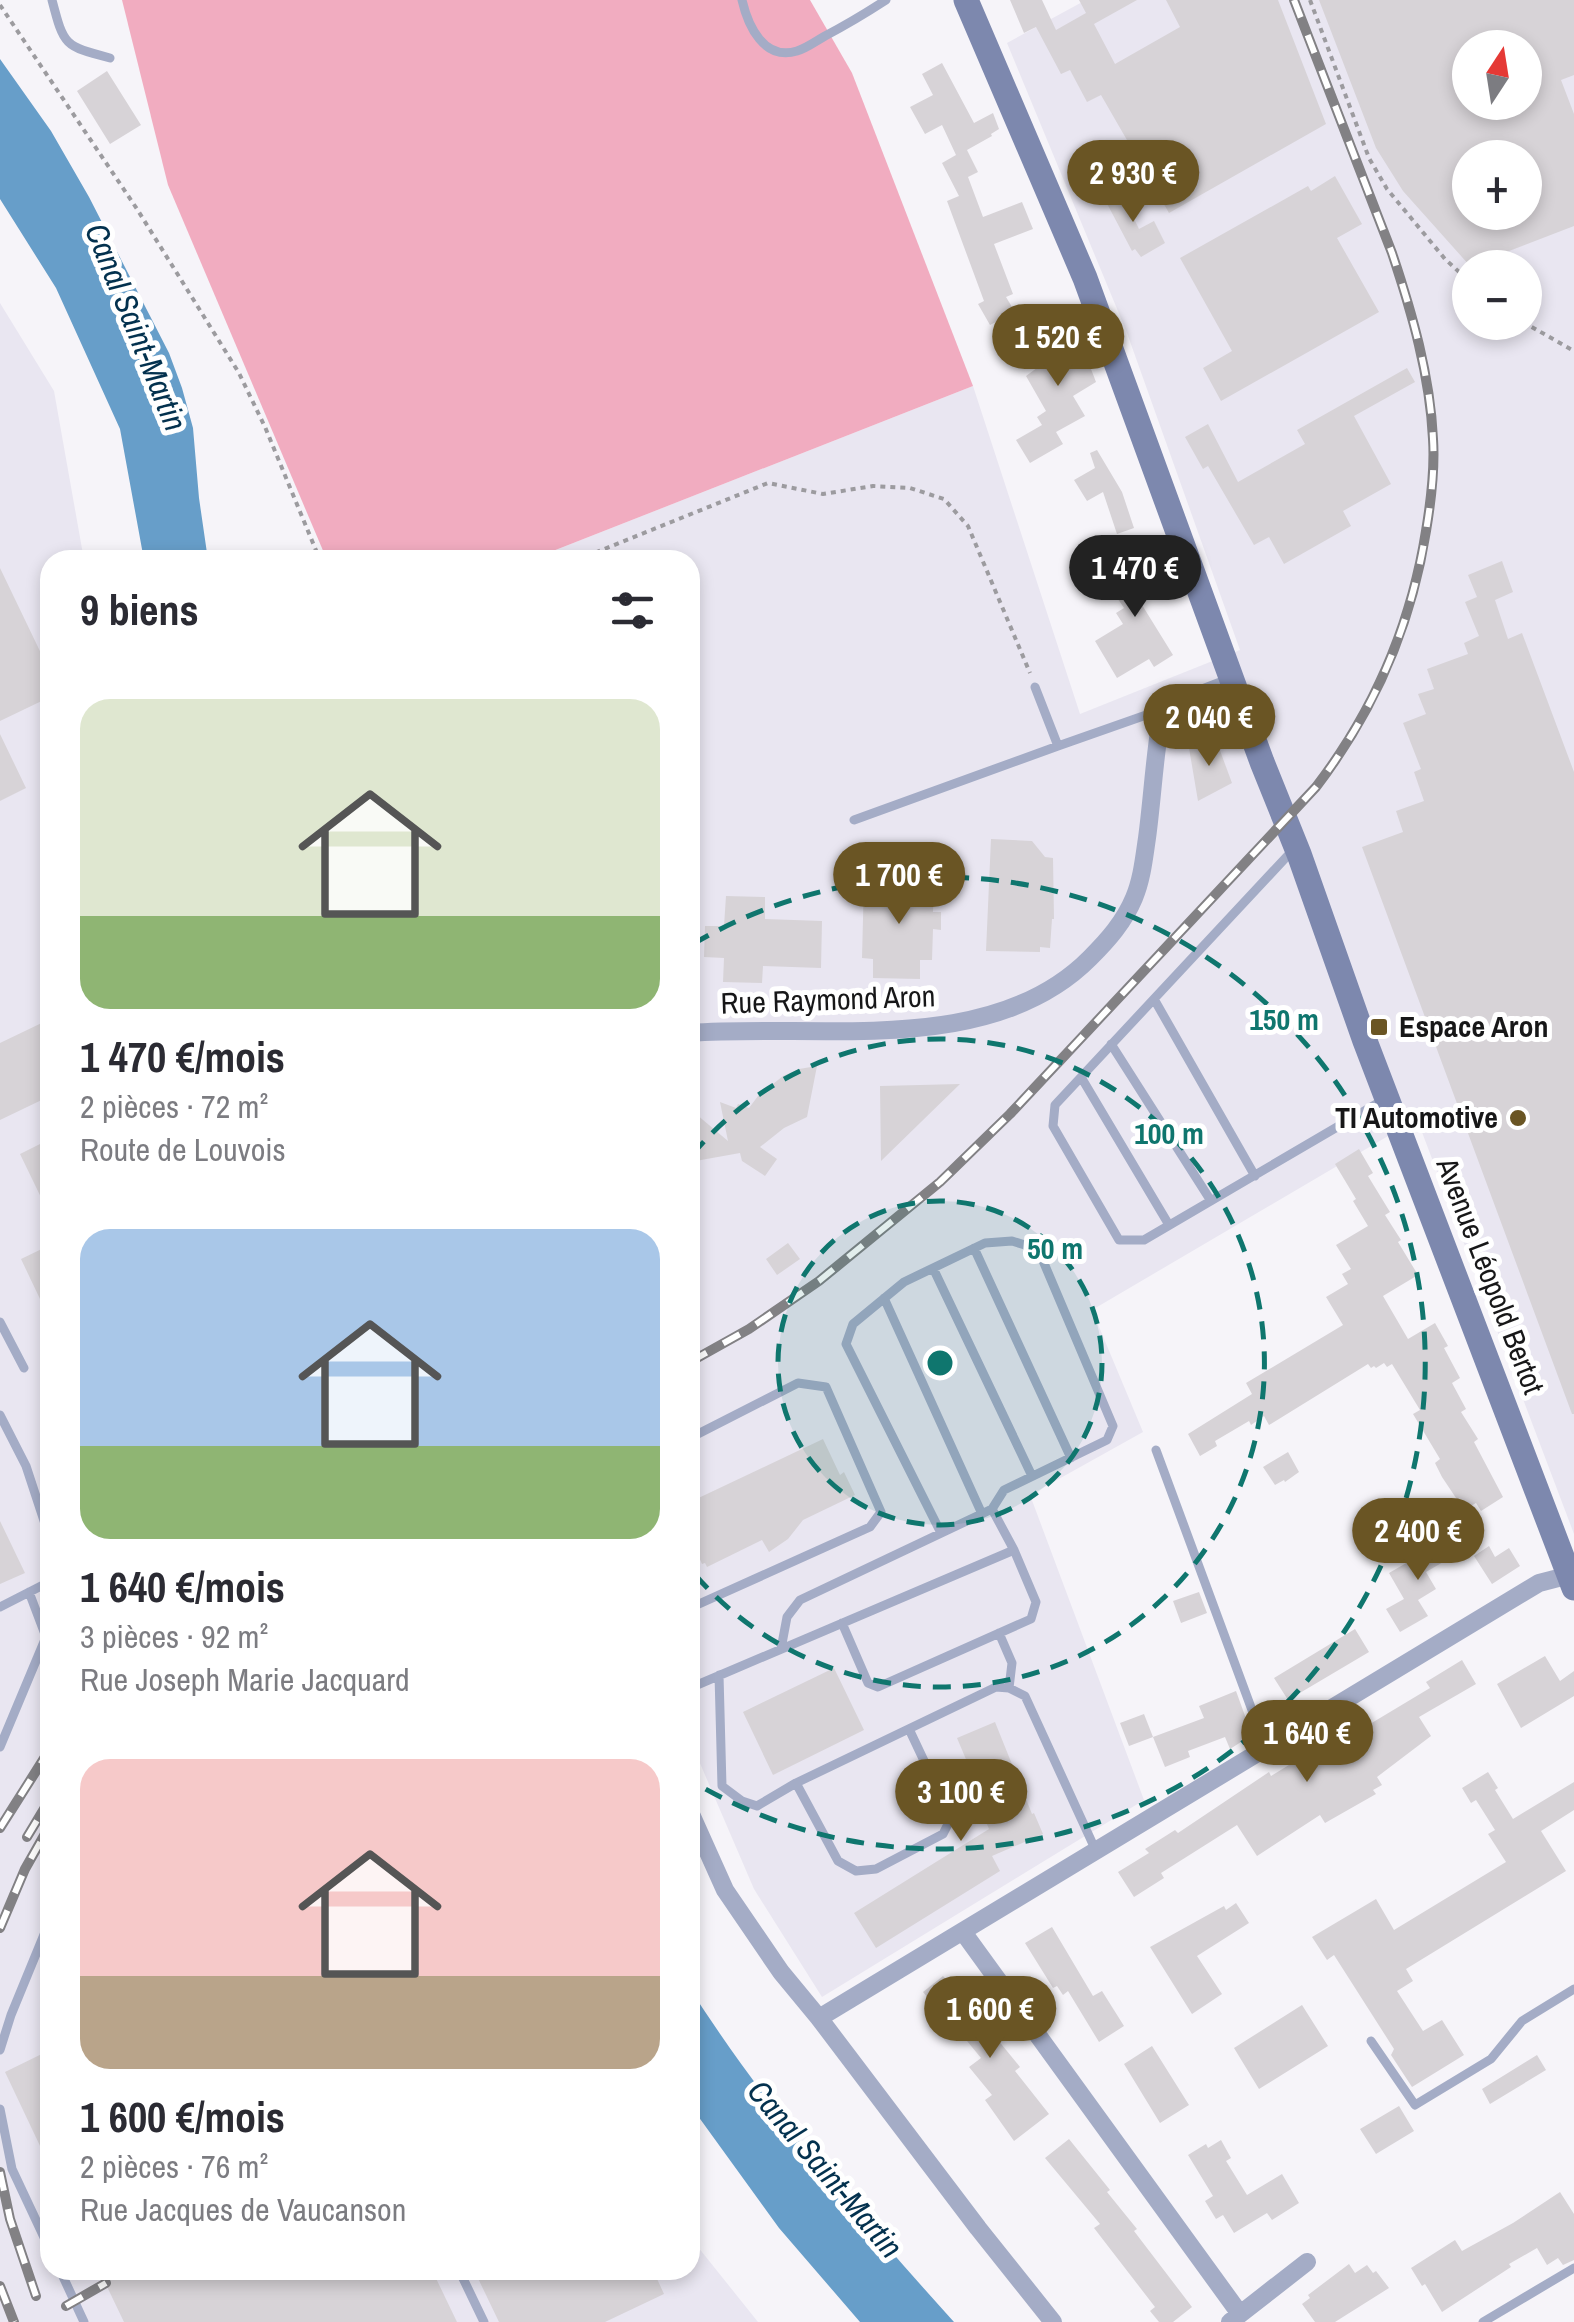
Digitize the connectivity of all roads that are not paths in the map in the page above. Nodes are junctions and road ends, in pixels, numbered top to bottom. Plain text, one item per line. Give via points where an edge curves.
1 (52, 0) edge
2 (742, 0) edge
3 (886, 0) edge
4 (966, 0) edge
5 (110, 58) dead end
6 (1233, 682) junction
7 (1035, 686) road end
8 (1168, 707) junction
9 (1058, 746) junction
10 (854, 820) dead end
11 (1296, 847) junction
12 (1154, 998) junction
13 (700, 1033) edge
14 (1111, 1044) junction
15 (1080, 1077) junction
16 (1387, 1098) junction
17 (1255, 1176) junction
18 (1211, 1201) junction
19 (1170, 1226) junction
20 (974, 1248) junction
21 (934, 1268) junction
22 (884, 1298) junction
23 (0, 1322) edge
24 (24, 1368) dead end
25 (0, 1414) edge
26 (700, 1433) edge
27 (1156, 1450) dead end
28 (1070, 1458) junction
29 (1032, 1476) junction
30 (40, 1508) edge
31 (987, 1512) junction
32 (941, 1533) junction
33 (1014, 1550) junction
34 (1572, 1579) edge
35 (40, 1587) edge
36 (28, 1592) junction
37 (700, 1604) edge
38 (0, 1607) edge
39 (40, 1622) edge
40 (842, 1623) junction
41 (999, 1633) junction
42 (781, 1649) junction
43 (40, 1651) edge
44 (719, 1676) junction
45 (700, 1684) edge
46 (1010, 1688) junction
47 (908, 1729) junction
48 (0, 1747) edge
49 (1266, 1748) junction
50 (796, 1783) junction
51 (700, 1834) edge
52 (1096, 1851) junction
53 (963, 1932) junction
54 (40, 1944) edge
55 (1574, 1989) edge
56 (819, 2018) junction
57 (1371, 2041) dead end
58 (0, 2050) edge
59 (0, 2109) edge
60 (40, 2229) edge
61 (1307, 2262) dead end
62 (1574, 2268) edge
63 (65, 2280) edge
64 (464, 2280) edge
65 (1235, 2318) edge
66 (84, 2322) edge
67 (484, 2322) edge
68 (1054, 2322) edge
69 (1484, 2322) edge

1 - 5 lane via 62,36 77,49
2 - 3 lane via 763,46 796,52
4 - 6 street, Avenue Léopold Bertot via 1084,278
6 - 8 street
6 - 11 street, Avenue Léopold Bertot
7 - 9 lane
8 - 9 lane
8 - 13 street, Rue Raymond Aron via 1136,894 1122,924 1056,987 992,1015 928,1028
9 - 10 lane
11 - 12 lane
11 - 16 street, Avenue Léopold Bertot
12 - 14 lane
12 - 17 lane
14 - 15 lane
14 - 18 lane
15 - 19 lane
15 - 19 lane via 1054,1105 1052,1126 1119,1240 1144,1240
16 - 17 lane
16 - 34 street, Avenue Léopold Bertot
17 - 18 lane
18 - 19 lane
20 - 21 lane
20 - 28 lane
20 - 28 lane via 1012,1242 1038,1249 1114,1426 1107,1440
21 - 22 lane
21 - 29 lane
22 - 31 lane
22 - 32 lane via 853,1324 846,1344
23 - 24 lane
25 - 30 lane
26 - 37 lane via 798,1383 826,1387 881,1512 870,1527
27 - 49 lane
28 - 29 lane
29 - 31 lane via 1004,1490
31 - 32 lane
31 - 33 lane
32 - 42 lane via 800,1600 788,1617
33 - 40 lane
33 - 41 lane via 1036,1602 1031,1619
34 - 49 street via 1538,1582
35 - 36 lane
36 - 38 lane
36 - 39 lane
40 - 41 lane via 868,1682 878,1687
40 - 42 lane
41 - 46 lane via 1012,1663
42 - 44 lane
43 - 48 lane
44 - 45 lane
44 - 50 lane via 722,1786 756,1806
46 - 47 lane via 996,1687
46 - 52 lane via 1026,1696
47 - 50 lane
47 - 50 lane via 951,1818 944,1834 876,1869 856,1871 838,1861
49 - 52 street
51 - 56 street via 726,1890
52 - 53 street
53 - 56 street
53 - 65 street
54 - 58 lane
55 - 57 lane via 1522,2021 1491,2059 1416,2105
56 - 68 street
59 - 60 lane via 12,2169
61 - 65 street
62 - 69 lane
63 - 66 lane
64 - 67 lane

